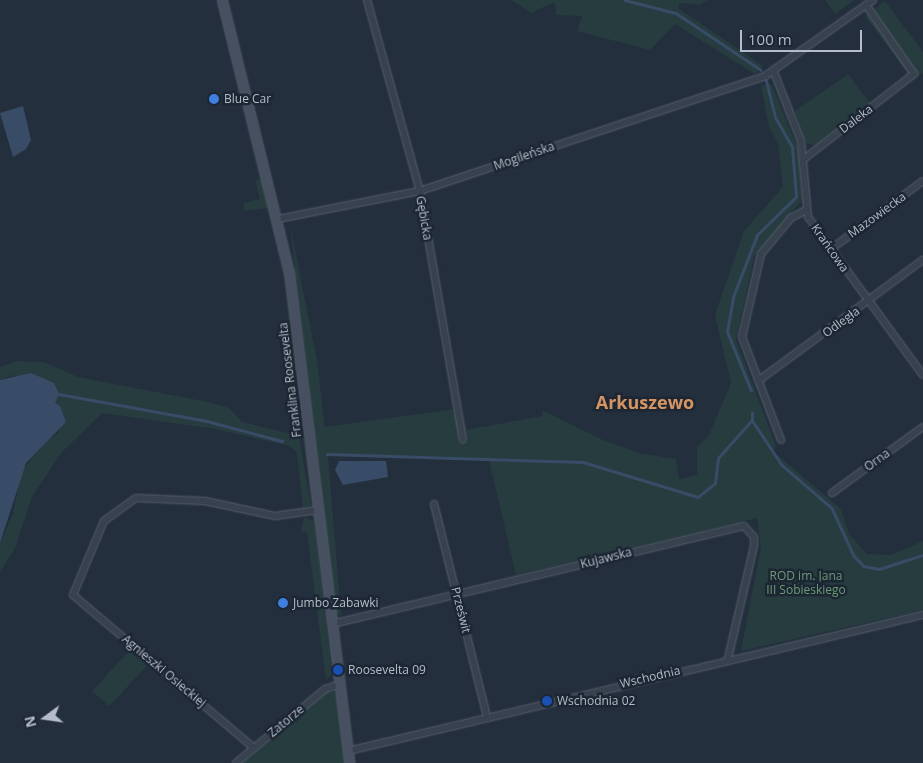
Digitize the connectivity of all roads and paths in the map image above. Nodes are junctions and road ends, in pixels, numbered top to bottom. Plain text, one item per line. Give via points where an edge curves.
1 (222, 0) edge
2 (367, 0) edge
3 (873, 0) edge
4 (866, 5) junction
5 (774, 72) junction
6 (804, 159) junction
7 (923, 181) edge
8 (420, 191) junction
9 (806, 210) junction
10 (278, 219) junction
11 (831, 249) junction
12 (923, 260) edge
13 (869, 302) junction
14 (923, 375) edge
15 (758, 382) junction
16 (923, 427) edge
17 (464, 439) dead end
18 (781, 440) dead end
19 (832, 493) dead end
20 (434, 504) dead end
21 (318, 510) junction
22 (457, 594) junction
23 (923, 615) edge
24 (332, 624) junction
25 (728, 659) junction
26 (340, 684) junction
27 (487, 716) junction
28 (254, 748) junction
29 (348, 750) junction
30 (236, 763) edge
31 (350, 763) edge

1 - 10 street, Franklina Roosevelta
2 - 8 street, Gębicka
3 - 4 street, Mogileńska
4 - 5 street, Mogileńska
4 - 6 street, Daleka via 914,70 908,79
5 - 6 street, Krańcowa
5 - 8 street, Mogileńska
6 - 9 street, Krańcowa
7 - 11 street, Mazowiecka
8 - 10 street, Mogileńska
8 - 17 street, Gębicka
9 - 11 street, Krańcowa
9 - 15 street via 791,218 761,254 742,337
10 - 21 street, Franklina Roosevelta
11 - 13 street, Krańcowa
12 - 13 street, Odległa
13 - 14 street, Krańcowa
13 - 15 street, Odległa
15 - 18 street
16 - 19 street, Orna
20 - 22 street, Prześwit
21 - 24 street, Franklina Roosevelta
21 - 28 street, Agnieszki Osieckiej via 275,516 205,501 136,498 104,521 73,594
22 - 24 street, Kujawska
22 - 25 street, Kujawska via 744,526 750,529 754,546
22 - 27 street, Prześwit
23 - 25 street, Wschodnia
24 - 26 street, Franklina Roosevelta
25 - 27 street, Wschodnia
26 - 28 street, Zatorze via 325,689
26 - 29 street, Franklina Roosevelta
27 - 29 street, Wschodnia
28 - 30 street, Zatorze
29 - 31 street, Franklina Roosevelta

